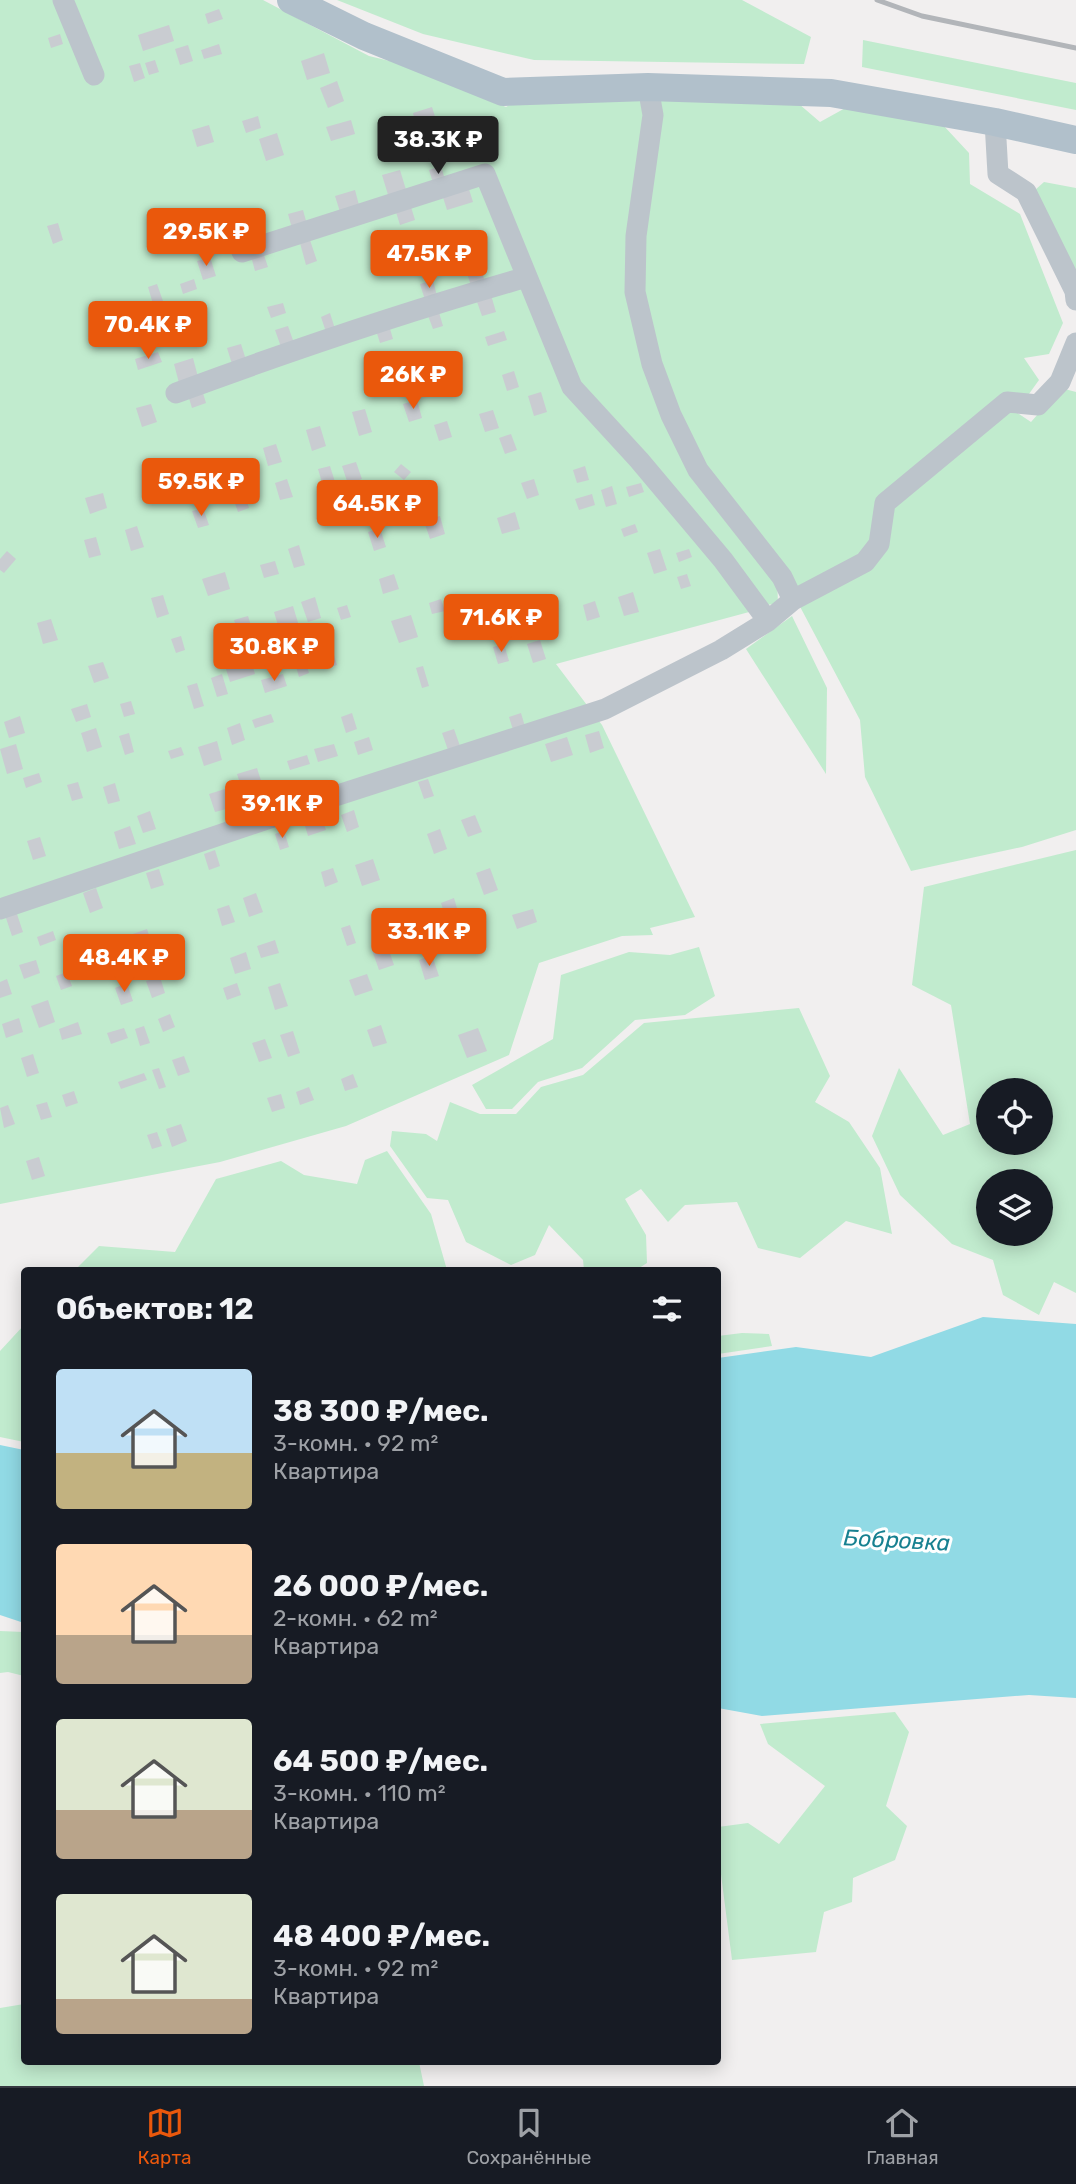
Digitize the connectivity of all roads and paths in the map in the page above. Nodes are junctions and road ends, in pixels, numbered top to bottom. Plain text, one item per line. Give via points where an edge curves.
1 (63, 0) edge
2 (291, 0) edge
3 (94, 75) dead end
4 (648, 87) junction
5 (995, 122) junction
6 (1076, 140) edge
7 (242, 253) dead end
8 (527, 277) junction
9 (1076, 300) edge
10 (1076, 343) edge
11 (176, 393) dead end
12 (793, 600) junction
13 (768, 621) junction
14 (0, 909) edge

1 - 3 street
2 - 4 main road via 364,36 503,92
4 - 5 main road via 831,93
4 - 12 street via 653,115 636,236 635,292 652,364 698,470 782,577
5 - 6 main road
5 - 9 street via 998,174 1026,192
7 - 8 street via 485,174
8 - 11 street via 400,314
8 - 13 street via 572,387 639,460
10 - 12 street via 1060,382 1038,405 1007,401 885,503 879,544 865,562
12 - 13 street
13 - 14 street via 605,709

